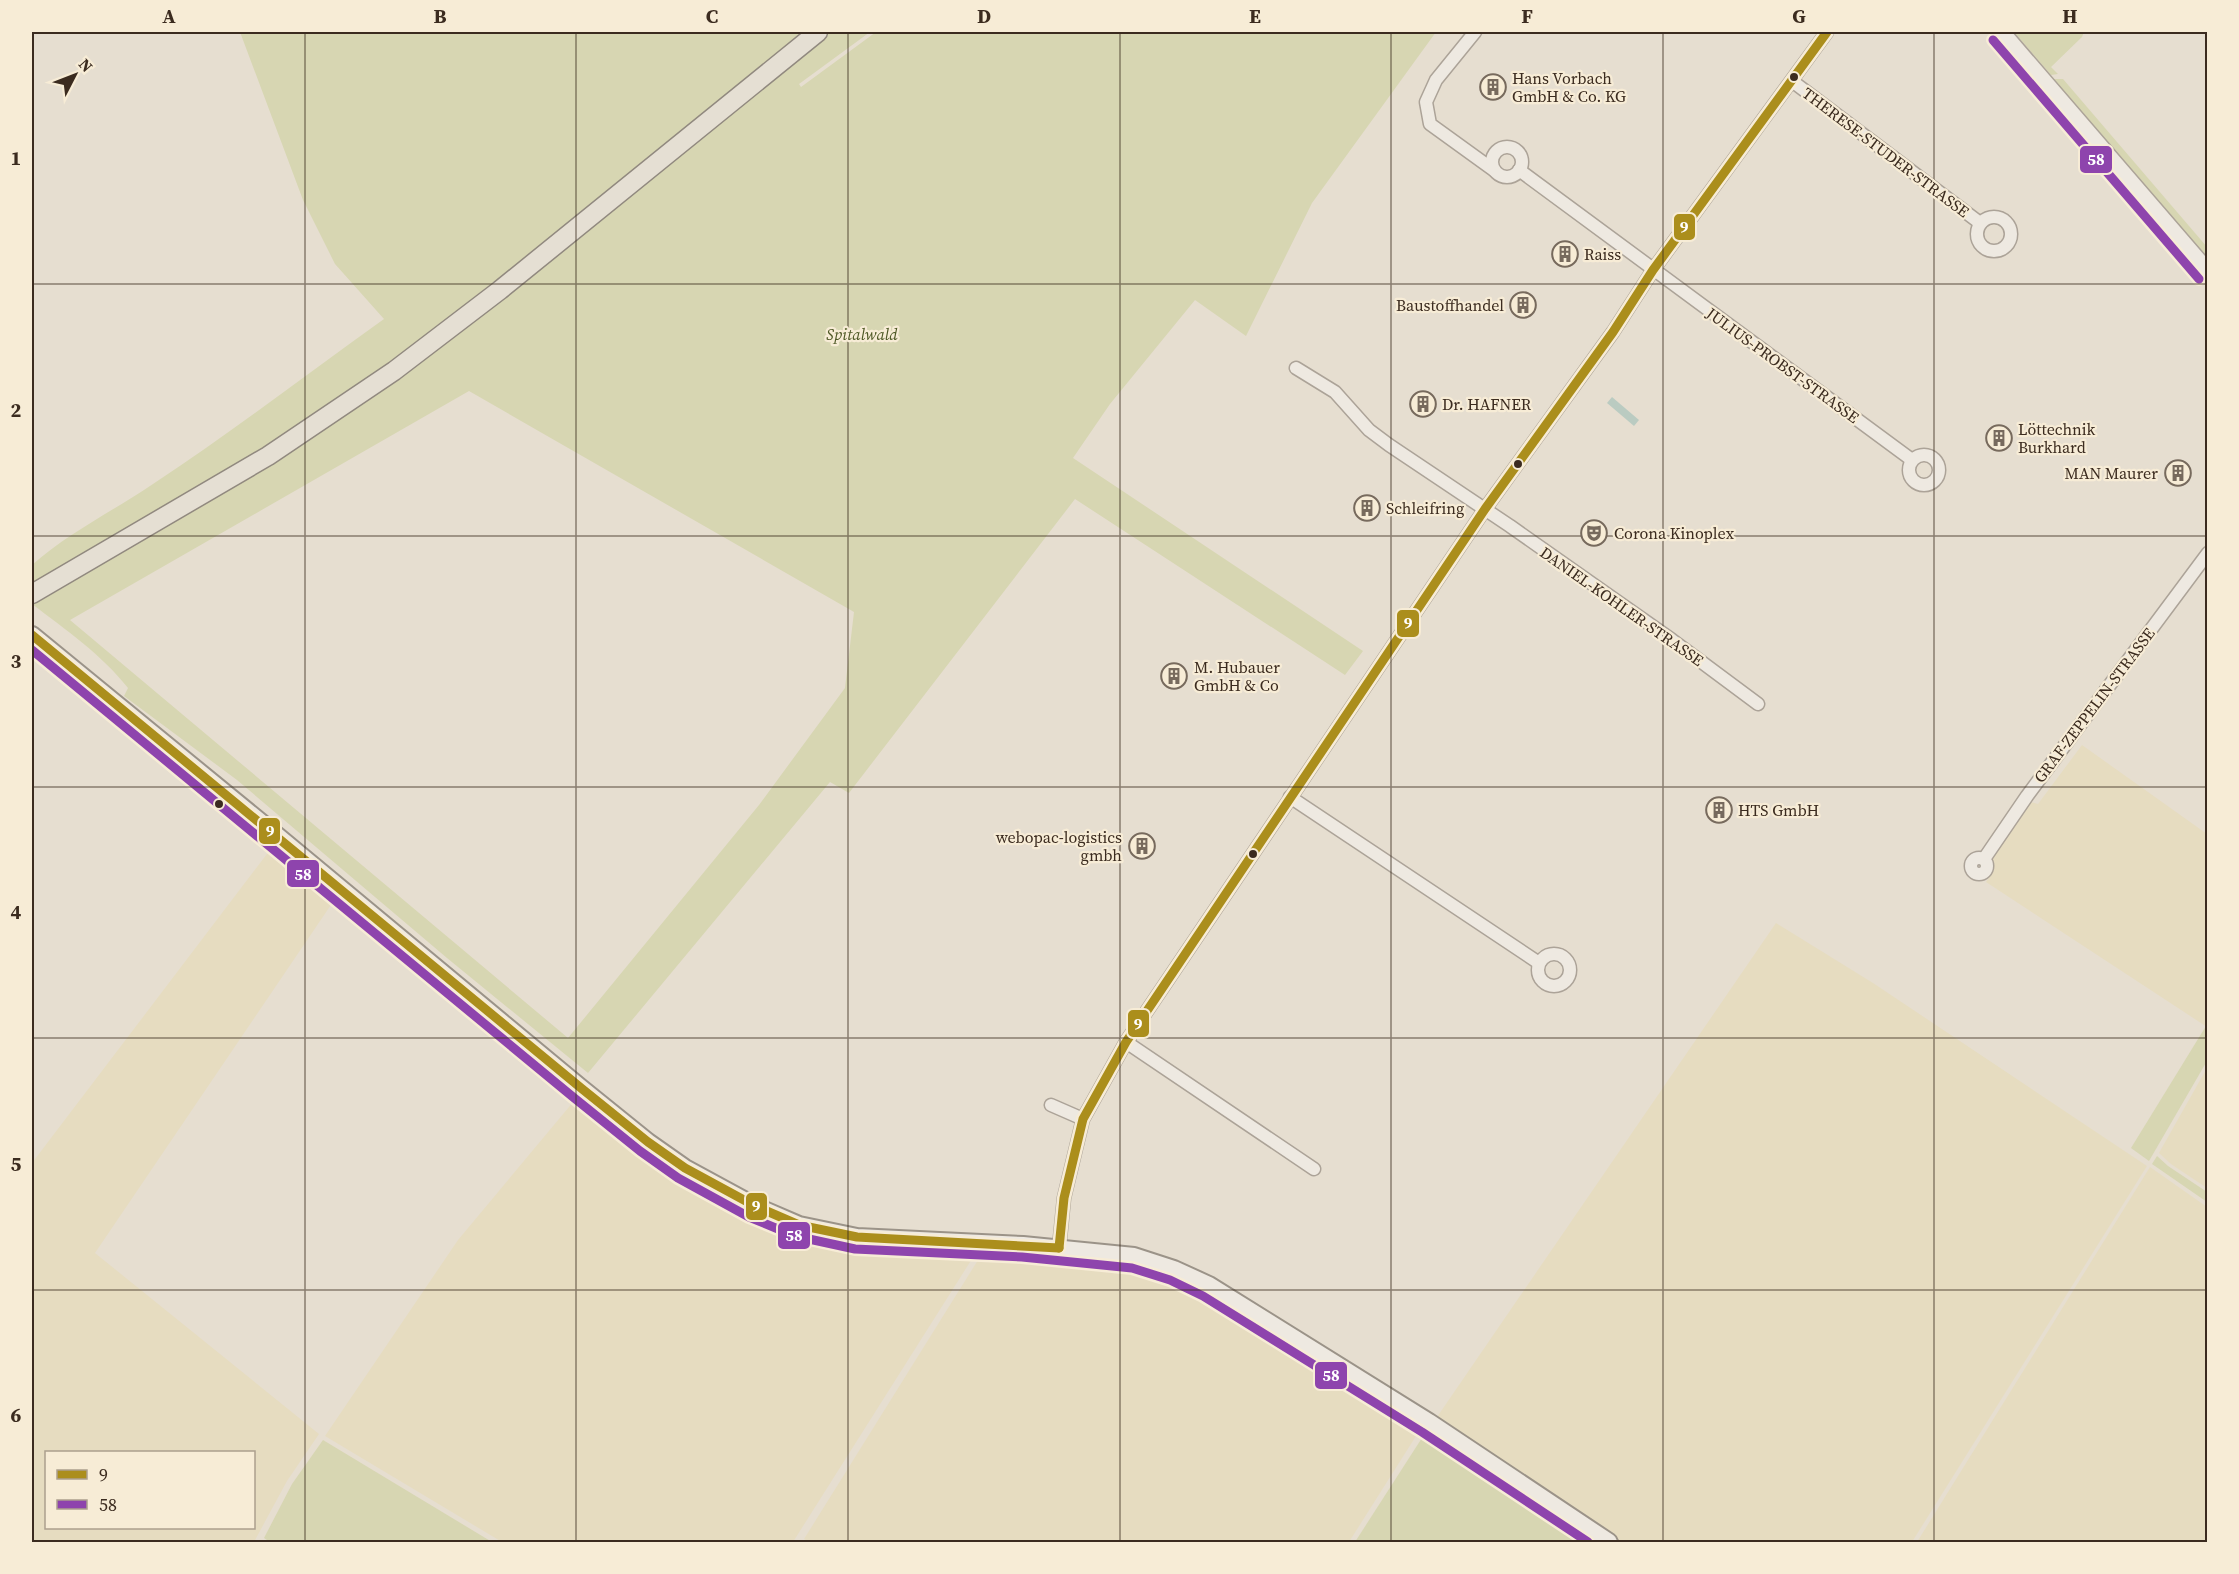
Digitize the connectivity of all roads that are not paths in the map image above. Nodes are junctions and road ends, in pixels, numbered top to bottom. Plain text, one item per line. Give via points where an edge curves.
1 (818, 32) edge
2 (1475, 32) edge
3 (1827, 32) edge
4 (2002, 32) edge
5 (1792, 81) junction
6 (1519, 170) junction
7 (1495, 171) junction
8 (1980, 223) dead end
9 (1653, 270) junction
10 (2208, 271) edge
11 (1296, 368) dead end
12 (1912, 460) dead end
13 (1485, 509) junction
14 (2208, 553) edge
15 (37, 591) edge
16 (32, 635) edge
17 (1758, 704) dead end
18 (1290, 797) junction
19 (1984, 860) dead end
20 (1539, 963) dead end
21 (1126, 1042) junction
22 (1051, 1105) dead end
23 (1083, 1119) junction
24 (1314, 1169) dead end
25 (1059, 1248) junction
26 (1609, 1542) edge

1 - 15 main road via 394,371 268,456
2 - 7 street via 1436,80 1426,102 1430,124
3 - 5 street
4 - 10 street
5 - 8 street, THERESE-STUDER-STRASSE
5 - 9 street
6 - 7 street via 1509,177
6 - 7 street via 1519,153 1507,147 1494,153
6 - 9 street, JULIUS-PROBST-STRASSE
9 - 12 street, JULIUS-PROBST-STRASSE
9 - 13 street via 1614,332
11 - 13 street, DANIEL-KOHLER-STRASSE via 1335,392 1383,440
13 - 17 street, DANIEL-KOHLER-STRASSE
13 - 18 street
14 - 19 street, GRAF-ZEPPELIN-STRASSE
16 - 25 main road via 581,1088 685,1168 799,1225 857,1237
18 - 20 street
18 - 21 street
21 - 23 street
21 - 24 street
22 - 23 street
23 - 25 street via 1064,1198
25 - 26 main road via 1134,1256 1209,1285 1429,1422

